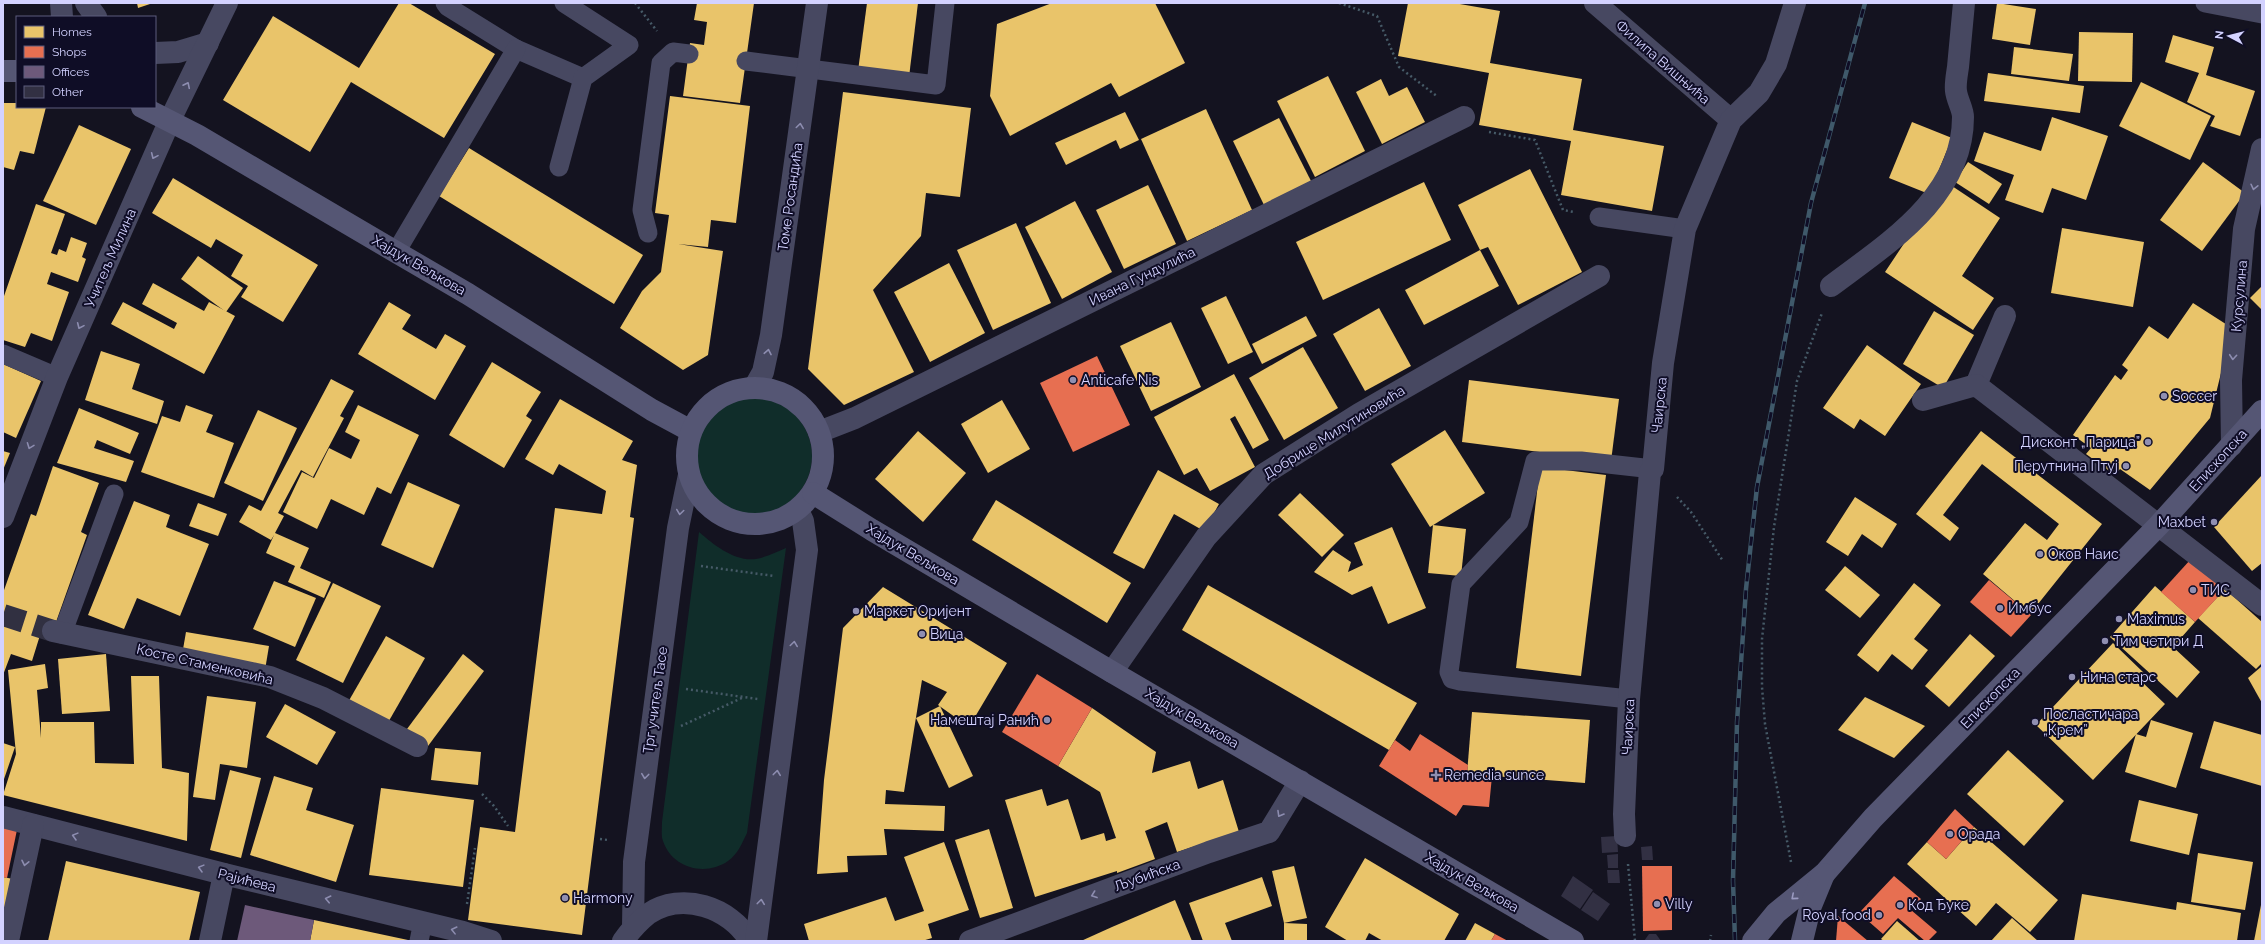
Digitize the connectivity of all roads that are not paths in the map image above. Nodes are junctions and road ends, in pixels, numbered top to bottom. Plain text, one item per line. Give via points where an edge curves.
1 (61, 3) edge
2 (86, 3) edge
3 (226, 3) edge
4 (446, 3) edge
5 (564, 3) edge
6 (817, 3) edge
7 (945, 3) edge
8 (1595, 3) edge
9 (1796, 3) edge
10 (1964, 3) edge
11 (2205, 3) edge
12 (2262, 14) edge
13 (62, 16) edge
14 (95, 16) edge
15 (208, 43) junction
16 (516, 49) junction
17 (156, 52) edge
18 (681, 53) road end
19 (746, 61) dead end
20 (808, 69) junction
21 (3, 71) edge
22 (16, 71) edge
23 (584, 78) junction
24 (144, 108) edge
25 (170, 120) junction
26 (1731, 120) junction
27 (1456, 121) road end
28 (2262, 149) edge
29 (559, 167) dead end
30 (1599, 217) road end
31 (1685, 229) junction
32 (648, 233) dead end
33 (396, 252) junction
34 (1599, 276) dead end
35 (1832, 286) road end
36 (2005, 316) dead end
37 (3, 354) edge
38 (57, 377) junction
39 (1976, 385) junction
40 (754, 388) junction
41 (1923, 400) dead end
42 (2262, 412) edge
43 (692, 431) junction
44 (819, 432) junction
45 (2232, 445) junction
46 (1652, 470) junction
47 (689, 474) junction
48 (813, 493) junction
49 (114, 494) dead end
50 (798, 510) junction
51 (3, 517) edge
52 (2158, 526) junction
53 (2262, 605) edge
54 (58, 632) joint
55 (1112, 672) junction
56 (1629, 699) junction
57 (417, 746) dead end
58 (1300, 780) junction
59 (3, 817) edge
60 (33, 825) junction
61 (1625, 836) road end
62 (1825, 873) junction
63 (224, 874) junction
64 (421, 931) edge
65 (628, 934) edge
66 (8, 941) edge
67 (210, 941) edge
68 (491, 941) edge
69 (750, 941) edge
70 (756, 941) edge
71 (970, 941) edge
72 (1573, 941) edge
73 (1753, 941) edge
74 (1802, 941) edge

1 - 13 street
2 - 14 street
3 - 15 street, Учитељ Милина
4 - 16 lane via 448,7
5 - 23 lane via 629,45
6 - 20 street, Томе Росандића
7 - 20 lane via 936,85
8 - 26 street, Филипа Вишњића
9 - 26 street, Чаирска via 1776,64 1759,93
10 - 35 street via 1956,90 1964,116 1961,140 1952,170 1930,203 1906,228
11 - 12 lane
15 - 17 street via 178,52
25 -> 15 street, Учитељ Милина
16 - 23 lane
16 - 33 lane
18 - 32 lane via 661,63 642,210
19 - 20 lane
40 -> 20 street, Томе Росандића via 764,372 771,335
21 - 22 street
23 - 29 lane
24 - 25 street, Хајдук Вељкова
25 - 33 street, Хајдук Вељкова
25 -> 38 street, Учитељ Милина
26 - 31 street, Чаирска
27 - 44 street, Ивана Гундулића via 870,411
28 -> 45 street, Курсулина via 2244,229 2232,380
30 - 31 lane
31 - 46 street, Чаирска via 1663,363
33 - 43 street, Хајдук Вељкова via 468,294 652,410
34 - 55 street, Добрице Милутиновића via 1359,414 1264,474 1206,537
36 - 39 street
37 - 38 lane
38 -> 51 street, Учитељ Милина
39 - 41 street
39 - 52 street
40 - 43 street via 734,391 716,400 702,414
40 - 44 street via 774,390 793,400 808,414
42 - 45 street, Епископска
43 - 47 street via 687,452
44 - 48 street via 823,452 822,466
45 - 52 street, Епископска
46 - 56 street, Чаирска
46 - 56 lane via 1581,461 1535,461 1519,522 1461,584 1449,672 1452,679 1460,681
47 - 50 street via 698,495 714,511 734,522 756,525 778,521
47 -> 65 street, Трг учитељ Тасе via 681,505 673,562 634,862
48 - 50 street
48 - 55 street, Хајдук Вељкова
49 - 54 lane
70 -> 50 street via 807,550 806,536
52 - 53 street
52 - 62 street, Епископска via 1873,818
54 - 57 street, Косте Стаменковића via 270,677 323,698
55 - 58 street, Хајдук Вељкова
56 - 61 street, Чаирска
58 -> 71 street, Љубићска via 1269,832
58 - 72 street, Хајдук Вељкова
59 - 60 street, Рајићева
63 -> 60 street, Рајићева
60 -> 66 street
62 -> 73 street via 1776,913
62 - 74 street via 1810,908
64 -> 63 street, Рајићева
63 - 67 street
68 -> 64 street, Рајићева via 463,932
65 - 69 street via 656,911 690,903 710,907 729,917 744,931

